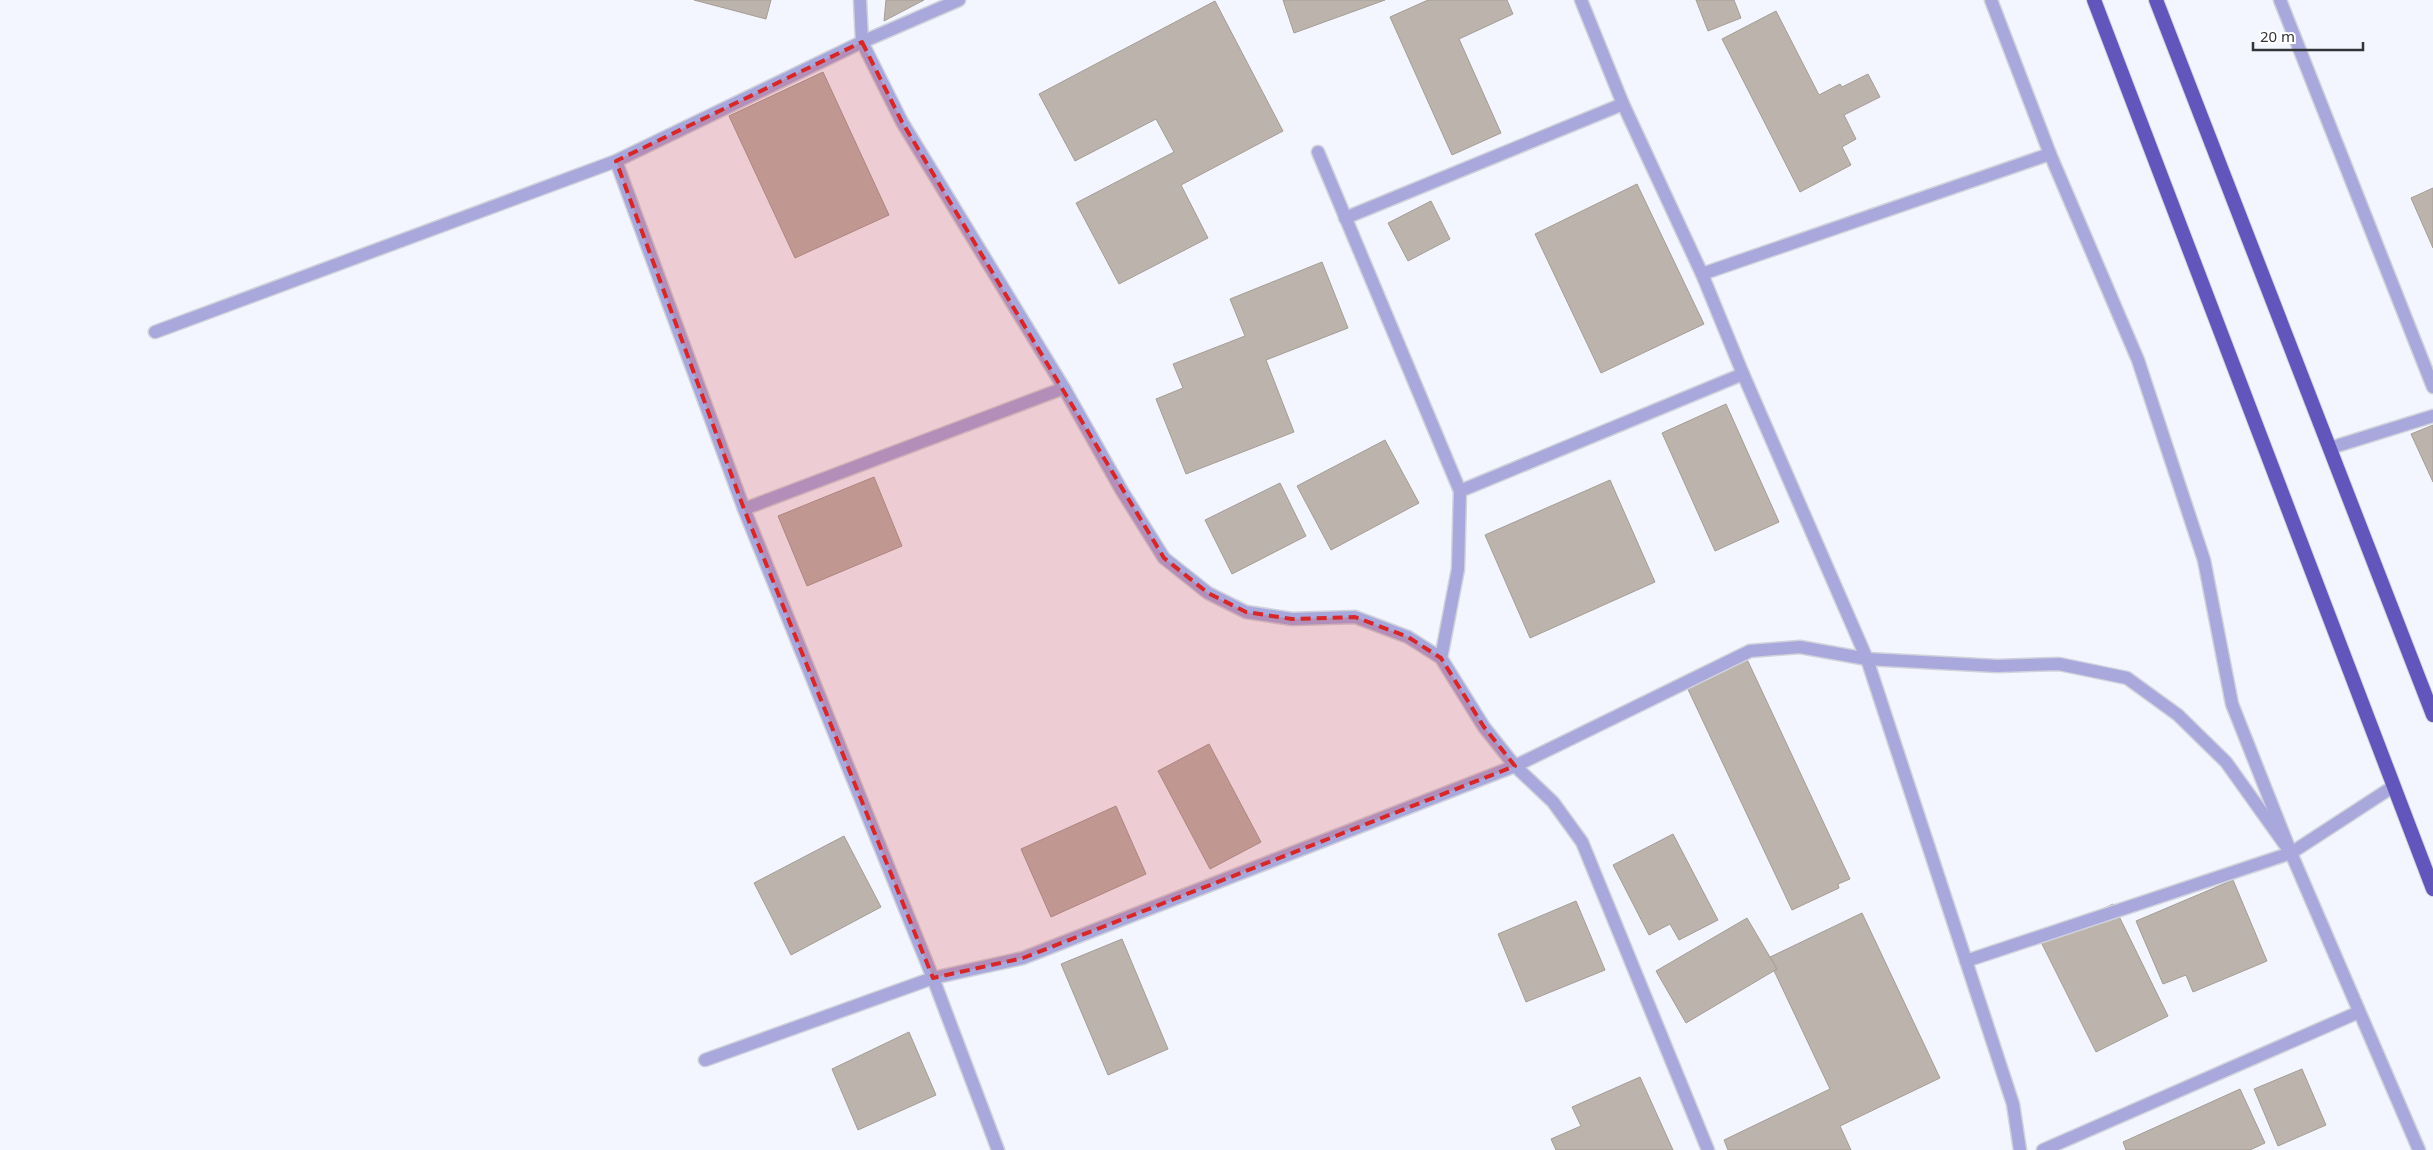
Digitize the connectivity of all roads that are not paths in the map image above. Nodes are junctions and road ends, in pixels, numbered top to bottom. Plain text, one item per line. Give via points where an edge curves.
1 (860, 0) edge
2 (959, 0) edge
3 (1581, 0) edge
4 (1991, 0) edge
5 (2094, 0) edge
6 (2156, 0) edge
7 (2280, 0) edge
8 (862, 42) junction
9 (1623, 104) junction
10 (1318, 152) dead end
11 (2050, 154) junction
12 (616, 161) junction
13 (1346, 218) junction
14 (1702, 274) junction
15 (155, 332) dead end
16 (1743, 374) junction
17 (2433, 387) edge
18 (1064, 388) junction
19 (2433, 416) edge
20 (2330, 448) junction
21 (1460, 491) junction
22 (744, 509) junction
23 (1441, 658) junction
24 (1867, 659) junction
25 (2433, 715) edge
26 (1515, 766) junction
27 (2394, 786) junction
28 (2290, 853) junction
29 (2433, 889) edge
30 (1966, 961) junction
31 (933, 978) junction
32 (2358, 1012) junction
33 (705, 1060) dead end
34 (998, 1150) edge
35 (1708, 1150) edge
36 (2020, 1150) edge
37 (2043, 1150) edge
38 (2419, 1150) edge

1 - 8 street
2 - 8 street
3 - 9 street
4 - 11 street
5 - 27 highway
6 - 20 highway
7 - 17 street
8 - 12 street
8 - 18 street via 902,122
9 - 13 street
9 - 14 street
10 - 13 street
11 - 14 street
11 - 28 street via 2138,360 2204,560 2232,704
12 - 15 street
12 - 22 street
13 - 21 street
14 - 16 street
16 - 21 street
16 - 24 street
18 - 22 street
18 - 23 street via 1164,558 1208,593 1246,612 1292,619 1355,617 1408,637
19 - 20 street
20 - 25 highway
21 - 23 street via 1458,569
22 - 31 street
23 - 26 street via 1484,727
24 - 26 street via 1800,647 1750,651
24 - 28 street via 1997,666 2059,664 2127,678 2178,715 2226,762
24 - 30 street
26 - 31 street via 1023,958
26 - 35 street via 1553,802 1582,842
27 - 28 street
27 - 29 highway
28 - 30 street
28 - 32 street
30 - 36 street via 2013,1104
31 - 33 street
31 - 34 street
32 - 37 street
32 - 38 street

